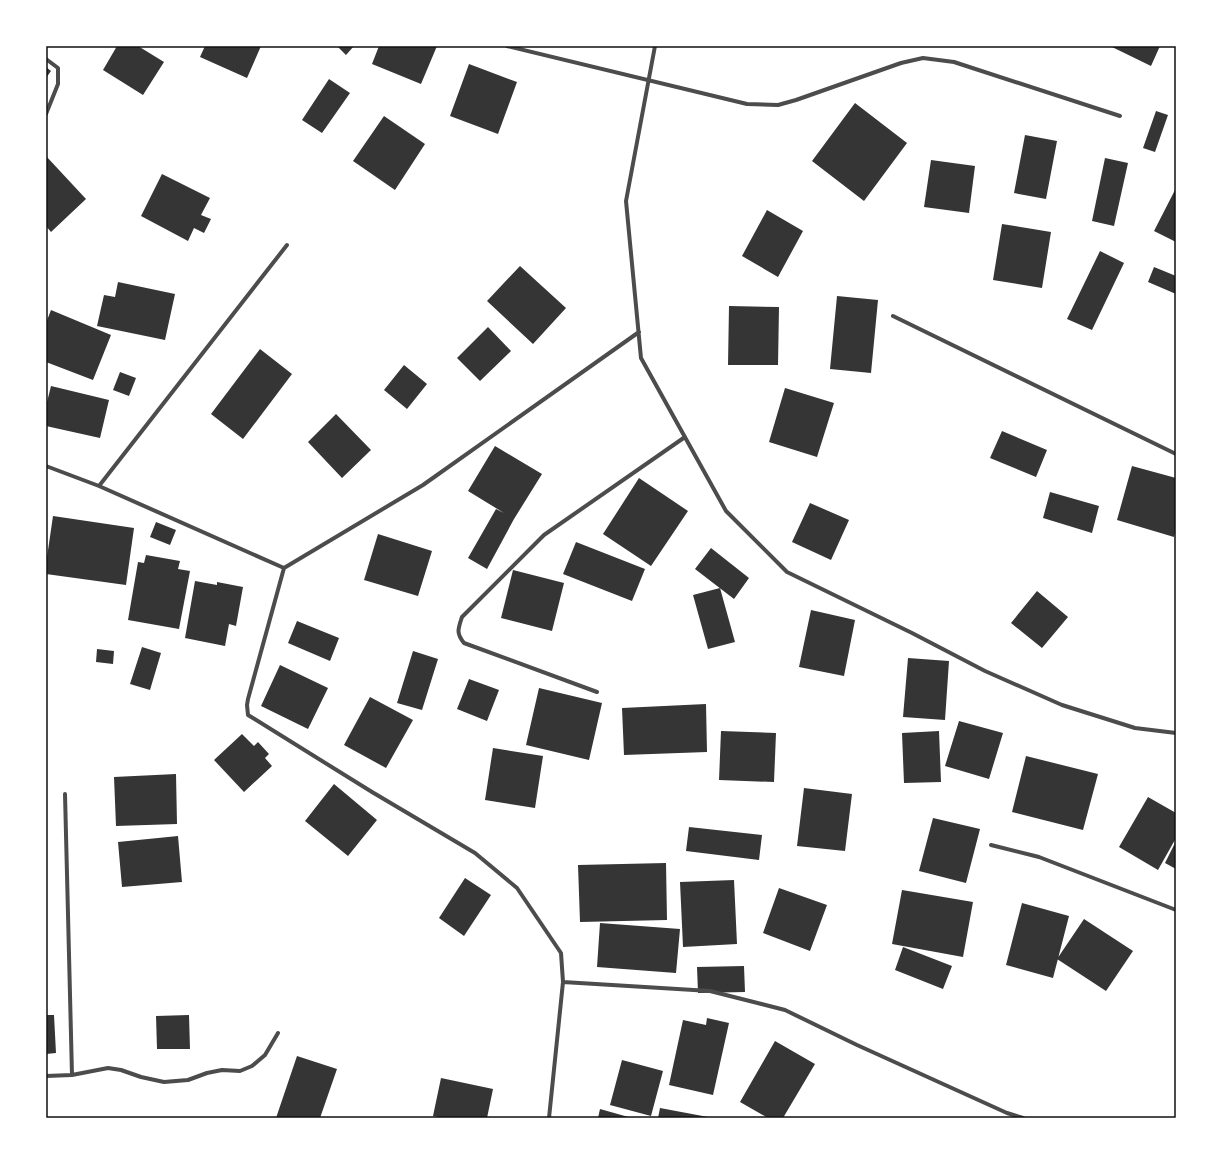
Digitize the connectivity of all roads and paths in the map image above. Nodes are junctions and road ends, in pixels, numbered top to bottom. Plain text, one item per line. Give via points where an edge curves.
1 (507, 46) edge
2 (656, 46) edge
3 (46, 59) edge
4 (649, 80) junction
5 (46, 114) edge
6 (1120, 116) dead end
7 (287, 245) dead end
8 (893, 316) dead end
9 (639, 332) junction
10 (685, 437) junction
11 (1176, 454) edge
12 (46, 466) edge
13 (99, 486) junction
14 (284, 568) junction
15 (597, 692) dead end
16 (1176, 733) edge
17 (65, 794) dead end
18 (991, 845) dead end
19 (1176, 910) edge
20 (563, 982) junction
21 (278, 1033) dead end
22 (72, 1075) junction
23 (46, 1076) edge
24 (549, 1118) edge
25 (1022, 1118) edge

1 - 4 street
2 - 4 street
3 - 5 street via 58,68 58,84
4 - 6 street via 747,104 778,105 901,62 923,58 954,62
4 - 9 street via 626,201
7 - 13 street
8 - 11 street
9 - 10 street via 641,358
9 - 14 street via 423,485
10 - 15 street via 544,535 462,617 458,629 464,643
10 - 16 street via 726,510 787,572 985,671 1062,705 1135,728
12 - 13 street
13 - 14 street
14 - 20 street via 248,699 248,715 475,853 517,888 561,953
17 - 22 street
18 - 19 street via 1039,857
20 - 24 street
20 - 25 street via 710,991 785,1010
21 - 22 street via 265,1055 252,1066 240,1071 207,1072 188,1080 164,1082 108,1068
22 - 23 street

